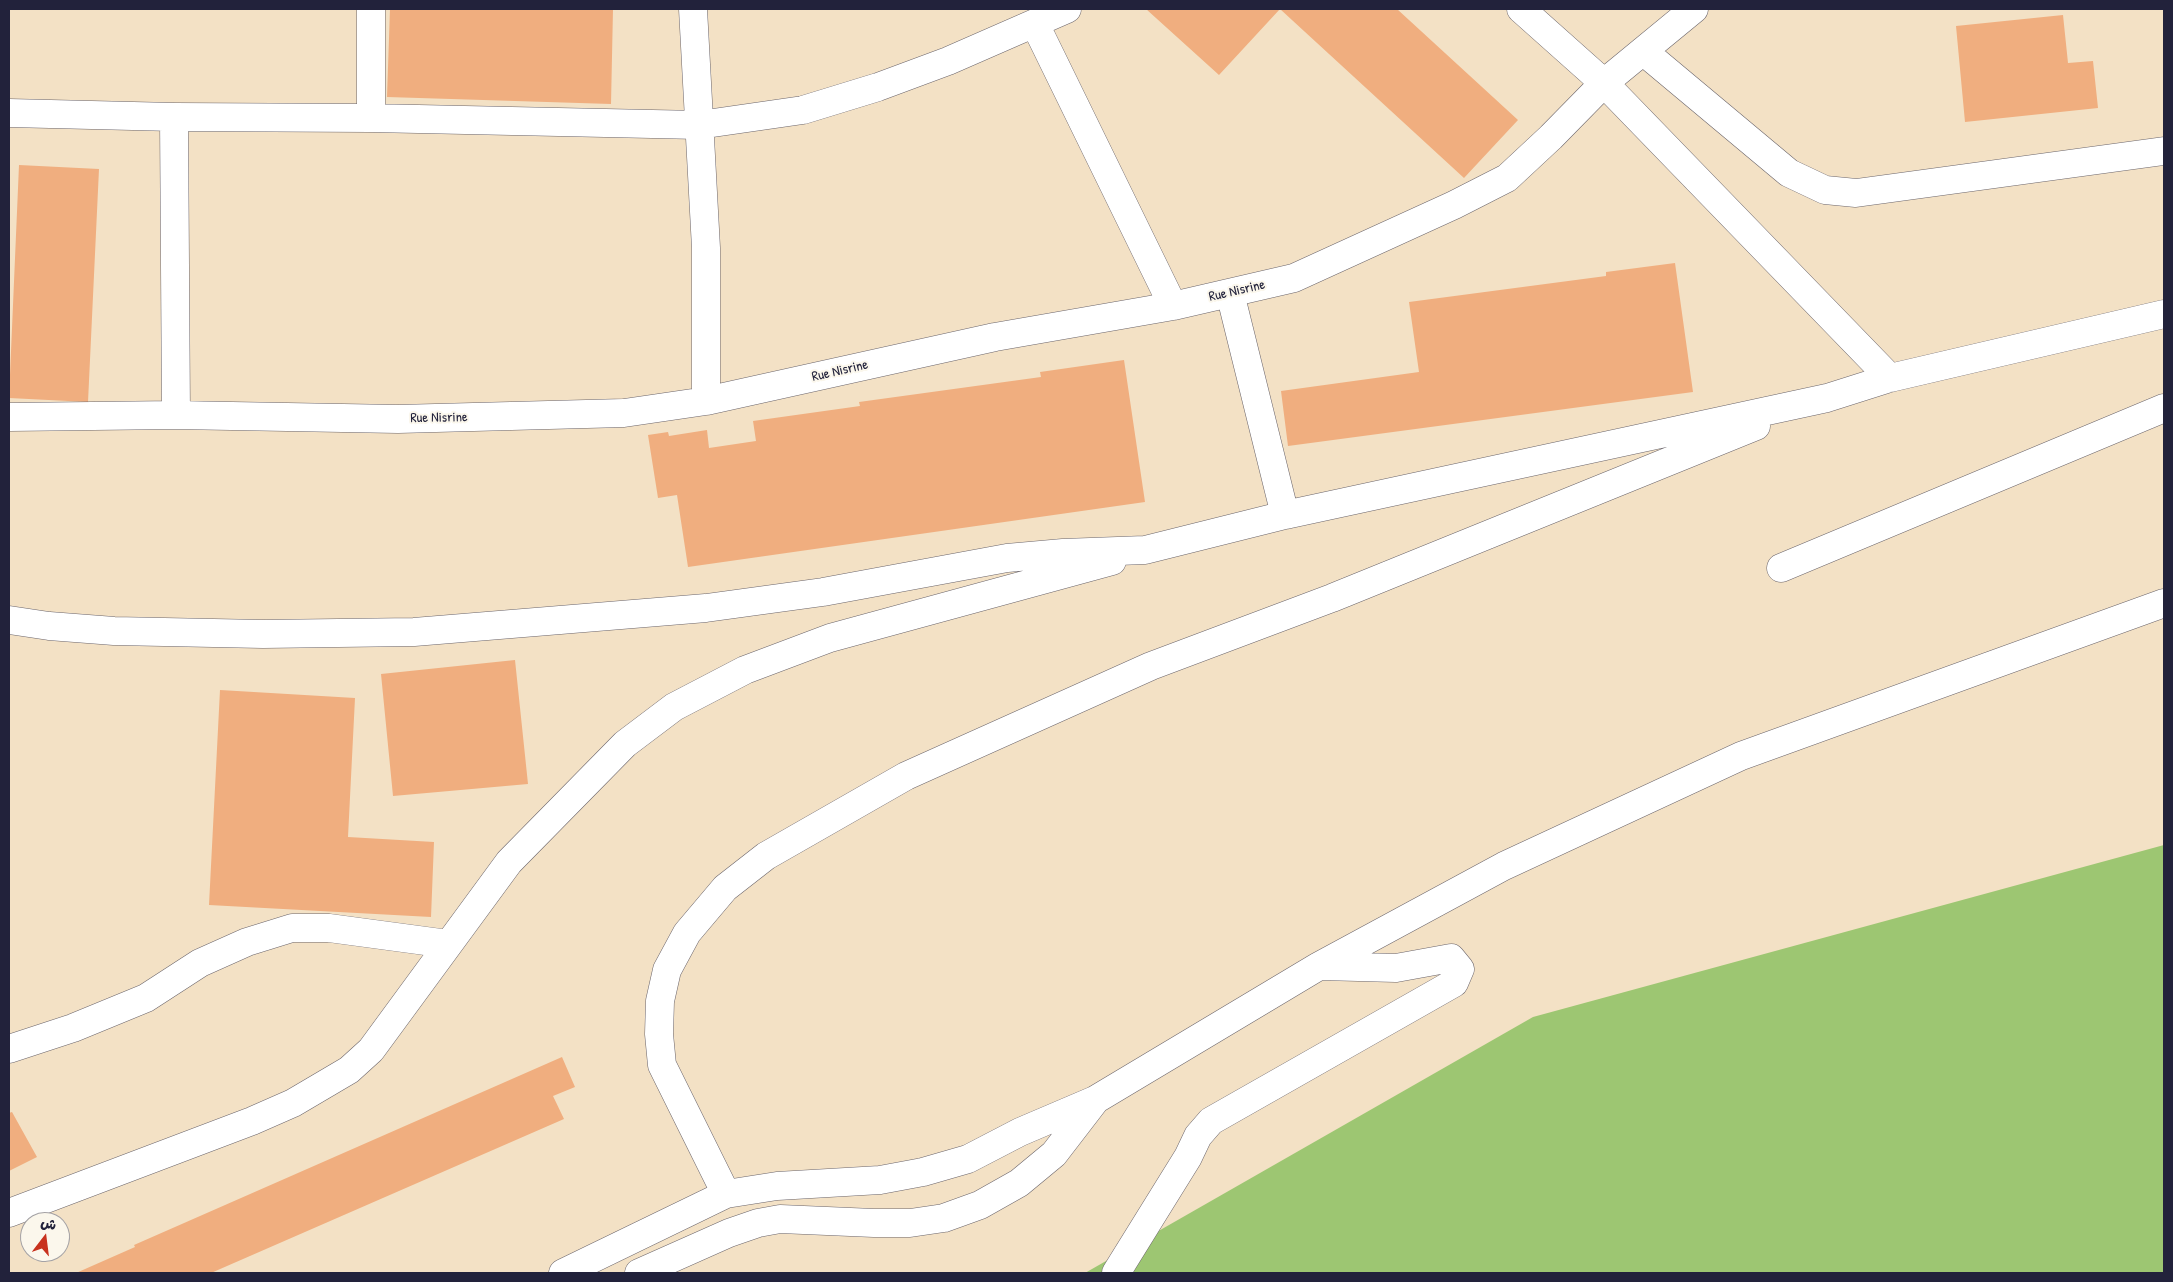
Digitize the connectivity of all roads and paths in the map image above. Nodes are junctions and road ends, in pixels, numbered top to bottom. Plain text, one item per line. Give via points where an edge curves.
1 (370, 9) edge
2 (692, 9) edge
3 (1067, 9) edge
4 (1521, 9) edge
5 (1694, 9) edge
6 (1035, 24) junction
7 (1643, 51) junction
8 (1604, 83) junction
9 (9, 114) edge
10 (174, 117) junction
11 (371, 118) junction
12 (700, 126) junction
13 (2164, 151) edge
14 (1230, 293) junction
15 (1174, 306) junction
16 (2164, 314) edge
17 (1890, 378) junction
18 (1827, 398) junction
19 (706, 401) junction
20 (2164, 408) edge
21 (176, 415) junction
22 (9, 417) edge
23 (1284, 514) junction
24 (1145, 550) junction
25 (1781, 568) dead end
26 (2164, 603) edge
27 (9, 620) edge
28 (448, 944) junction
29 (1319, 966) junction
30 (9, 1048) edge
31 (1095, 1100) junction
32 (726, 1194) junction
33 (9, 1213) edge
34 (563, 1273) edge
35 (639, 1273) edge
36 (1116, 1273) edge

1 - 11 street
2 - 12 street
3 - 6 street
4 - 8 street
5 - 7 street, Rue Nisrine
6 - 12 street via 948,61 804,110
6 - 15 street
7 - 8 street, Rue Nisrine
7 - 13 street via 1789,173 1825,190 1856,193
8 - 14 street, Rue Nisrine via 1507,178 1294,278
8 - 17 street
9 - 10 street
10 - 11 street
10 - 21 street
11 - 12 street
12 - 19 street via 706,248
14 - 15 street, Rue Nisrine
14 - 23 street
15 - 19 street, Rue Nisrine via 995,337
16 - 17 street
17 - 18 street
18 - 23 street
18 - 32 street via 1332,598 1151,666 906,776 766,856 725,888 687,932 667,970 660,1000 662,1066
19 - 21 street, Rue Nisrine via 624,414 516,417 398,419
20 - 25 street
21 - 22 street, Rue Nisrine
23 - 24 street
24 - 27 street via 1007,558 823,592 706,608 414,632 263,634 114,631
24 - 28 street via 1081,571 830,638 745,670 674,707 625,744 509,862
26 - 29 street via 1741,756 1504,866
28 - 30 street via 329,928 292,928 247,942 200,963 146,998 73,1028
28 - 33 street via 371,1050 324,1086 293,1103 201,1142
29 - 31 street
29 - 36 street via 1396,968 1451,958 1460,969 1454,983 1211,1121 1198,1136
31 - 32 street via 1020,1132 968,1159 923,1172 880,1180 777,1186
31 - 35 street via 1054,1154 1019,1183 980,1205 944,1218 910,1223 780,1218 729,1234
32 - 34 street

